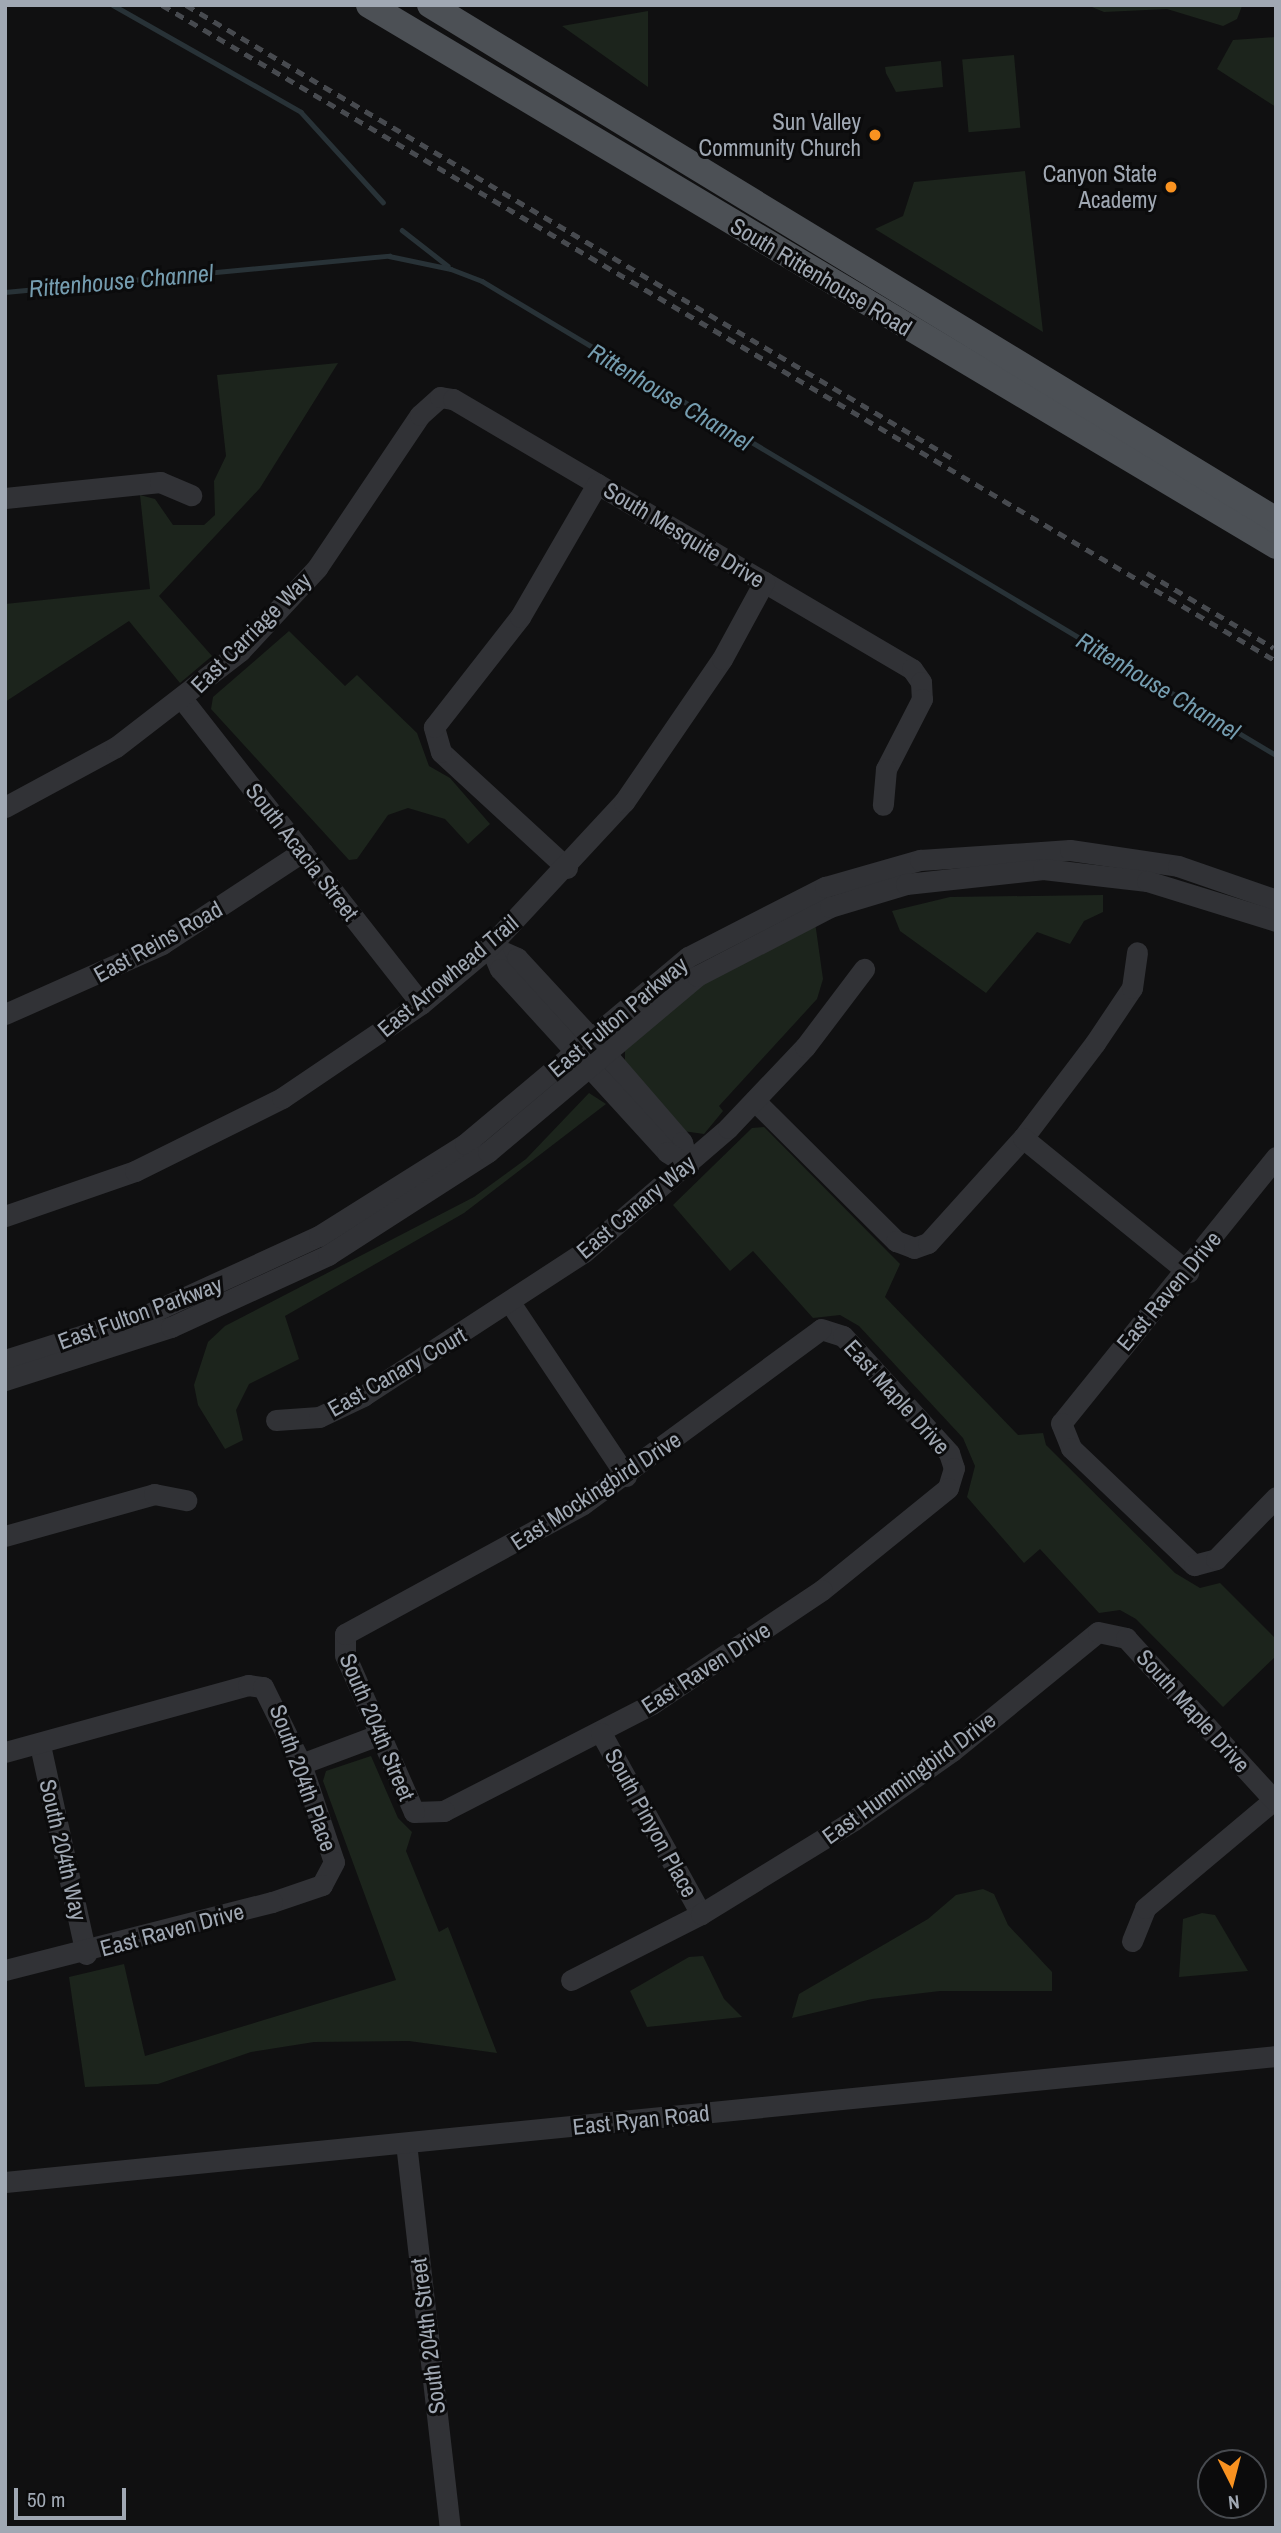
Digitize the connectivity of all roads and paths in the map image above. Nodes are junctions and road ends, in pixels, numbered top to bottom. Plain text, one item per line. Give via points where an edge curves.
1 (369, 5) edge
2 (430, 5) edge
3 (512, 52) junction
4 (495, 81) junction
5 (440, 397) joint
6 (597, 484) junction
7 (191, 495) dead end
8 (5, 498) edge
9 (1276, 520) edge
10 (1276, 546) edge
11 (764, 582) junction
12 (183, 700) junction
13 (883, 805) dead end
14 (5, 807) edge
15 (302, 852) junction
16 (567, 868) junction
17 (1276, 900) edge
18 (1276, 921) edge
19 (491, 946) junction
20 (1137, 952) dead end
21 (864, 968) dead end
22 (421, 1004) junction
23 (5, 1014) edge
24 (592, 1053) junction
25 (755, 1101) junction
26 (1023, 1138) junction
27 (1276, 1157) edge
28 (688, 1165) junction
29 (5, 1216) edge
30 (1188, 1272) junction
31 (511, 1304) junction
32 (833, 1330) joint
33 (5, 1360) edge
34 (5, 1380) edge
35 (276, 1420) dead end
36 (954, 1468) joint
37 (626, 1476) junction
38 (1276, 1496) edge
39 (186, 1500) dead end
40 (5, 1536) edge
41 (1107, 1630) joint
42 (345, 1634) joint
43 (601, 1733) junction
44 (381, 1734) junction
45 (40, 1745) junction
46 (5, 1752) edge
47 (301, 1764) junction
48 (1275, 1799) edge
49 (421, 1815) joint
50 (332, 1873) joint
51 (701, 1914) junction
52 (1132, 1941) dead end
53 (86, 1954) junction
54 (5, 1970) edge
55 (571, 1980) dead end
56 (1276, 2056) edge
57 (406, 2143) junction
58 (5, 2182) edge
59 (450, 2528) edge

1 - 4 main road, South Rittenhouse Road
2 - 3 main road, South Rittenhouse Road
3 - 4 main road
3 - 9 main road, South Rittenhouse Road
4 - 10 main road, South Rittenhouse Road
5 - 6 street, South Mesquite Drive via 453,399
5 - 12 street, East Carriage Way via 419,415 317,568 267,624
6 - 11 street, South Mesquite Drive
6 - 16 street via 520,617 434,727 435,743
7 - 8 street via 160,482
11 - 13 street, South Mesquite Drive via 912,669 922,682 922,699 886,769
11 - 16 street, East Arrowhead Trail via 672,737
12 - 14 street, East Carriage Way via 116,747
12 - 15 street, South Acacia Street
15 - 22 street, South Acacia Street
15 - 23 street, East Reins Road via 162,944
16 - 19 street, East Arrowhead Trail
17 - 24 street, East Fulton Parkway via 1178,866 1122,855 1020,849 920,860 825,887 723,934
18 - 24 street, East Fulton Parkway via 1194,892 1093,873 997,871 906,884 795,921 722,960
19 - 22 street, East Arrowhead Trail
19 - 24 street via 500,969
20 - 26 street via 1132,988
21 - 25 street
22 - 29 street, East Arrowhead Trail via 318,1076 210,1137
24 - 28 street via 667,1152
24 - 33 street, East Fulton Parkway via 465,1144 319,1236 144,1316
24 - 34 street, East Fulton Parkway via 460,1173 328,1255 171,1327
25 - 26 street via 897,1241 914,1248 928,1243
25 - 28 street, East Canary Way
26 - 30 street
27 - 30 street, East Raven Drive
28 - 31 street, East Canary Way
30 - 38 street, East Raven Drive via 1069,1405 1060,1423 1071,1448 1194,1565 1216,1559
31 - 35 street, East Canary Court via 363,1396 319,1417
31 - 37 street
32 - 36 street, East Maple Drive via 949,1453
32 - 37 street, East Mockingbird Drive via 809,1334
36 - 43 street, East Raven Drive via 948,1488 822,1590
37 - 42 street, East Mockingbird Drive via 495,1555
39 - 40 street via 154,1494
41 - 48 street, South Maple Drive via 1126,1638
41 - 51 street, East Hummingbird Drive via 904,1786
42 - 44 street, South 204th Street via 345,1655
43 - 49 street, East Raven Drive via 444,1811
43 - 51 street, South Pinyon Place
44 - 47 street
44 - 49 street, South 204th Street via 408,1805
45 - 46 street
45 - 47 street, South 204th Place via 248,1685 263,1687
45 - 53 street, South 204th Way
47 - 50 street, South 204th Place via 333,1855
48 - 52 street via 1145,1908
50 - 53 street, East Raven Drive via 322,1885 272,1902
51 - 55 street, East Hummingbird Drive
53 - 54 street, East Raven Drive
56 - 57 street, East Ryan Road
57 - 58 street, East Ryan Road
57 - 59 street, South 204th Street

